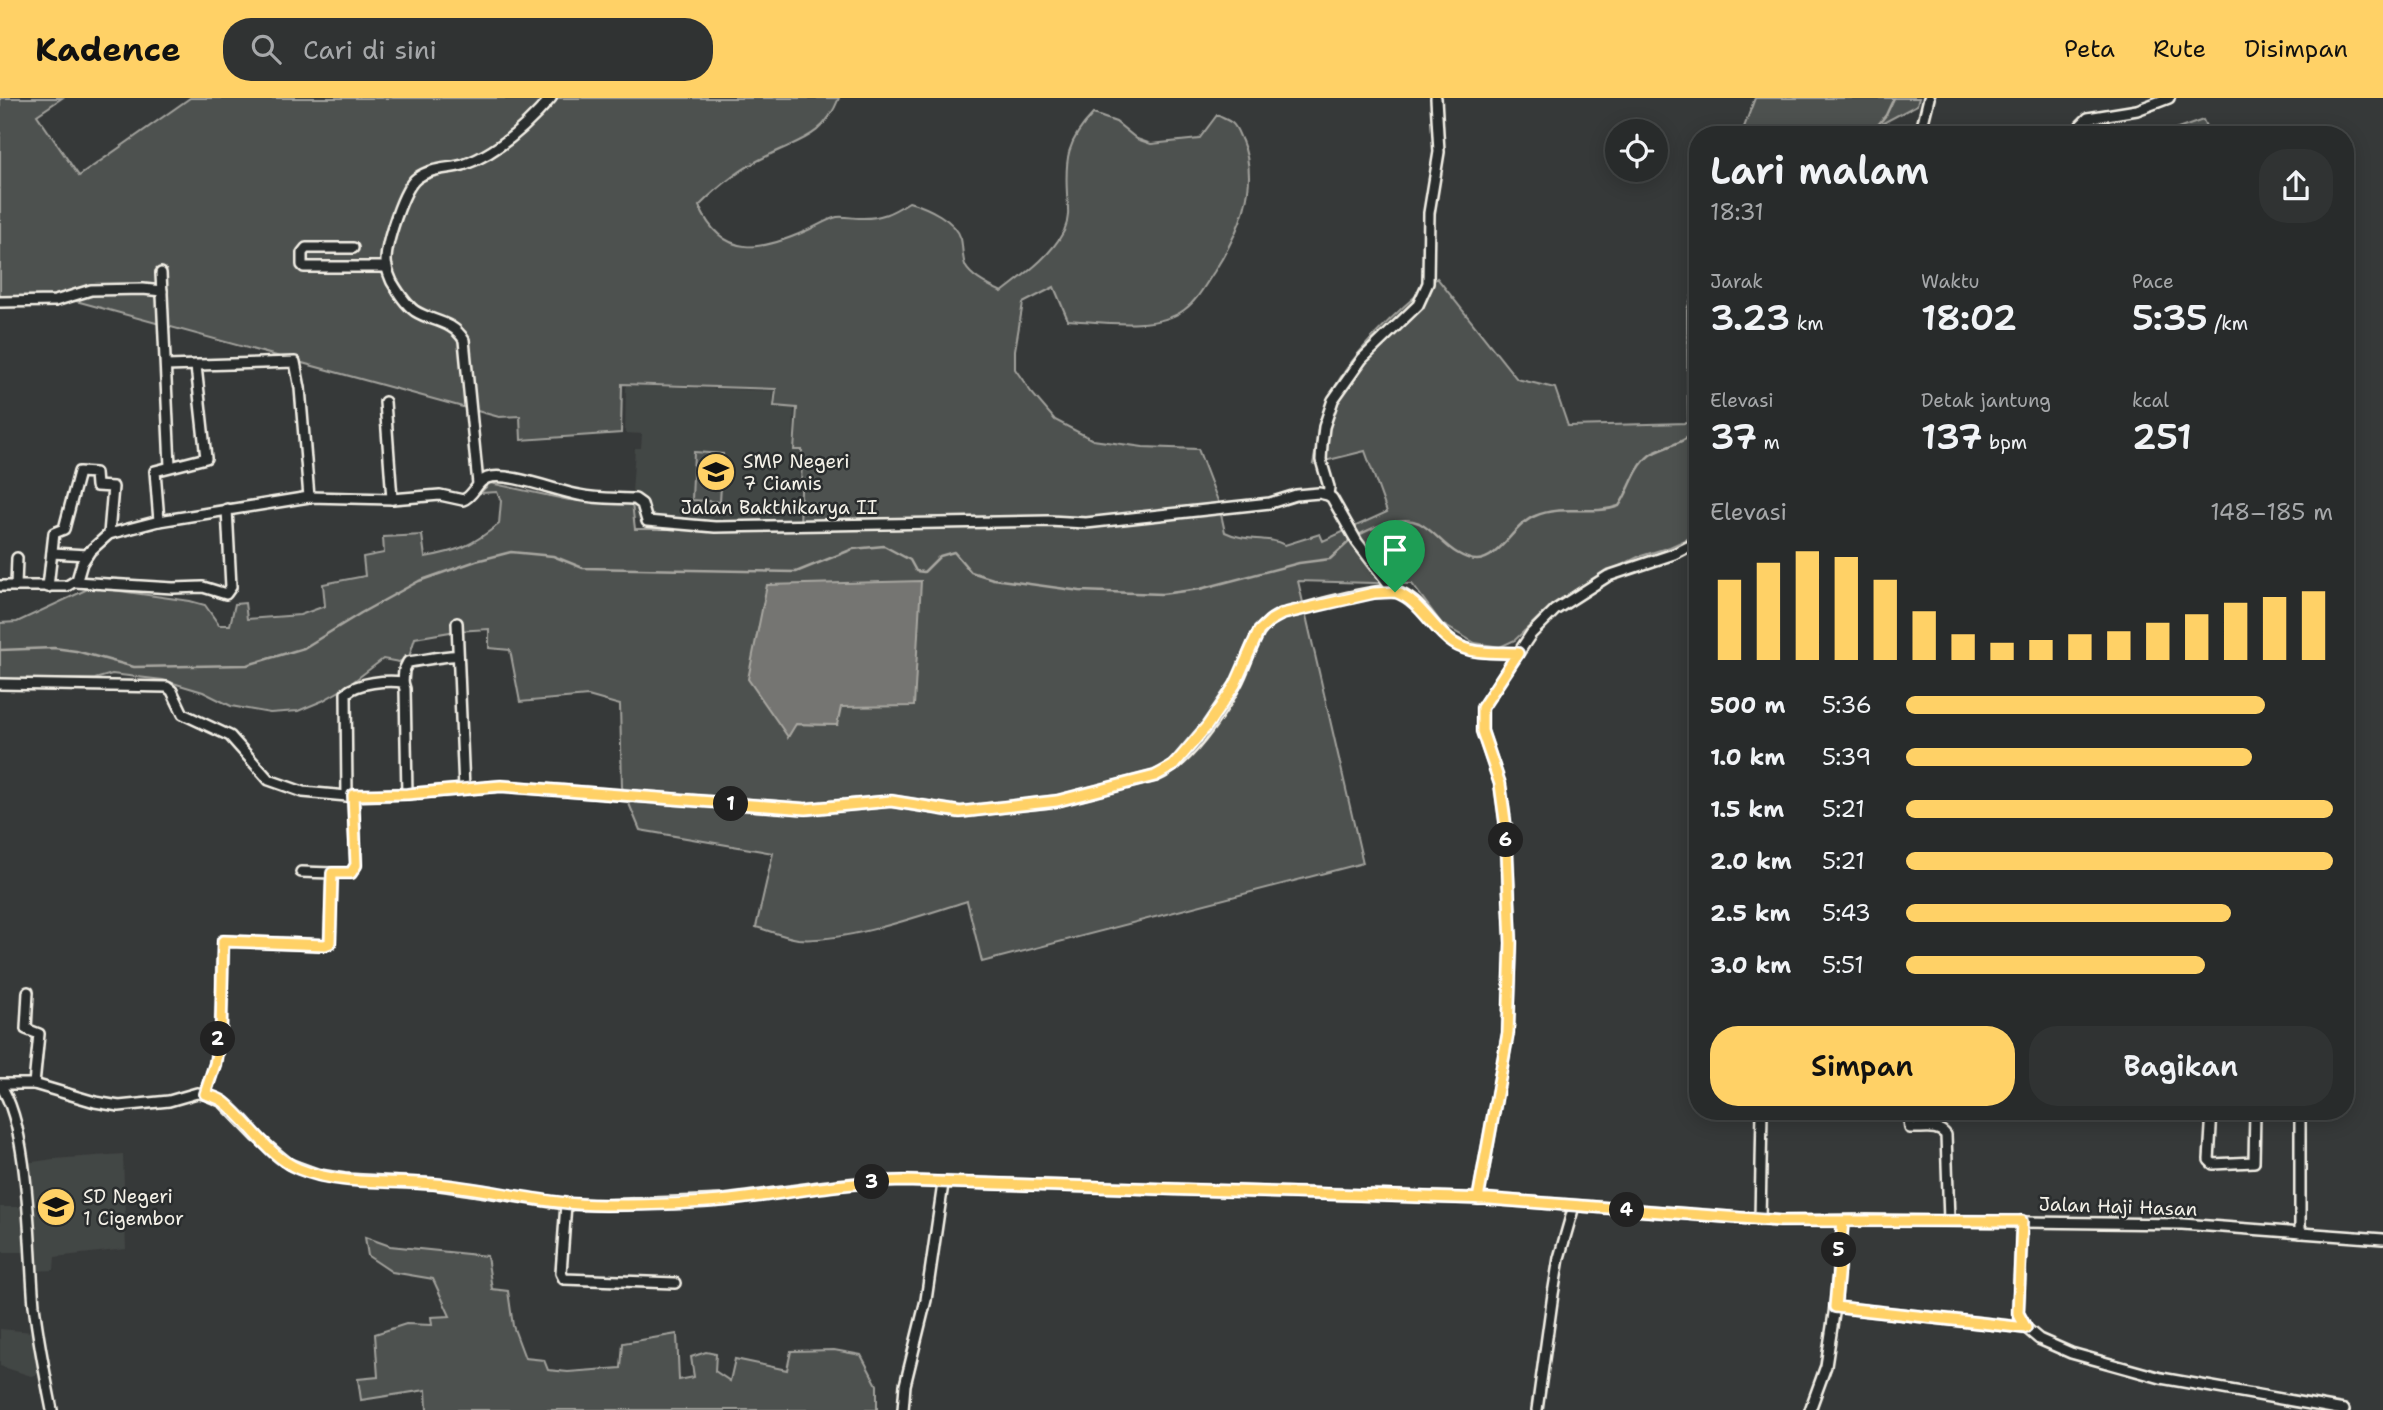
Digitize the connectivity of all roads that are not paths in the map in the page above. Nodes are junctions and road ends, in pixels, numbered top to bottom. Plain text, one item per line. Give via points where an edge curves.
1 (551, 98) edge
2 (1436, 98) edge
3 (1929, 98) edge
4 (2169, 98) edge
5 (1922, 126) edge
6 (2081, 126) edge
7 (353, 248) dead end
8 (387, 267) junction
9 (161, 273) dead end
10 (162, 291) junction
11 (0, 302) edge
12 (166, 366) junction
13 (196, 366) junction
14 (385, 402) dead end
15 (170, 466) junction
16 (478, 484) junction
17 (1328, 495) junction
18 (309, 497) junction
19 (391, 499) junction
20 (227, 509) junction
21 (159, 521) junction
22 (109, 534) junction
23 (1689, 546) edge
24 (52, 553) junction
25 (87, 555) junction
26 (17, 558) dead end
27 (75, 582) junction
28 (0, 586) edge
29 (16, 586) junction
30 (48, 587) junction
31 (1395, 592) junction
32 (457, 623) dead end
33 (1518, 653) junction
34 (458, 656) junction
35 (403, 682) junction
36 (0, 684) edge
37 (464, 789) junction
38 (407, 794) junction
39 (350, 796) junction
40 (301, 872) dead end
41 (332, 873) junction
42 (28, 992) dead end
43 (0, 1084) edge
44 (33, 1084) junction
45 (205, 1094) junction
46 (1762, 1120) edge
47 (1909, 1120) edge
48 (2212, 1120) edge
49 (2255, 1120) edge
50 (2300, 1120) edge
51 (943, 1184) junction
52 (1478, 1199) junction
53 (566, 1204) junction
54 (1574, 1206) junction
55 (1760, 1220) junction
56 (1949, 1220) junction
57 (1843, 1221) junction
58 (2022, 1221) junction
59 (2300, 1233) junction
60 (2383, 1239) edge
61 (675, 1283) dead end
62 (1835, 1307) junction
63 (2026, 1328) junction
64 (52, 1410) edge
65 (903, 1410) edge
66 (1537, 1410) edge
67 (1810, 1410) edge
68 (2344, 1410) edge

1 - 8 street via 493,152 462,165 423,173 410,184 387,253
2 - 17 street via 1439,152 1429,213 1428,283 1418,305 1362,359 1333,400 1324,427 1321,460
3 - 5 street
4 - 6 street via 2137,110 2088,118
7 - 8 street via 306,248 302,265
8 - 16 street via 412,309 456,328 464,340
9 - 10 street
10 - 11 street via 91,290 55,301
10 - 12 street
12 - 13 street
12 - 15 street
13 - 15 street via 206,458
13 - 18 street via 295,362
14 - 19 street
15 - 21 street via 153,473
16 - 17 street, Jalan Bakthikarya II via 497,477 579,495 635,499 642,504 647,521 715,527 1086,523 1270,503 1296,495
16 - 19 street, Jalan Bakthikarya II via 463,500 440,495
17 - 31 street
18 - 19 street, Jalan Bakthikarya II
18 - 20 street, Jalan Bakthikarya II
20 - 21 street, Jalan Bakthikarya II
20 - 27 street via 231,587 226,594 203,587
21 - 22 street, Jalan Bakthikarya II
22 - 24 street via 113,487 96,486 95,473 79,471 64,530 55,532
22 - 25 street, Jalan Bakthikarya II
23 - 33 street via 1586,589 1539,624
24 - 25 street
24 - 30 street
25 - 27 street, Jalan Bakthikarya II
26 - 29 street
27 - 30 street
28 - 29 street
29 - 30 street
31 - 33 street via 1419,607 1454,643 1472,650
31 - 37 street via 1374,593 1271,620 1256,635 1230,694 1173,766 1155,776 1057,801 960,812 891,801 806,809 501,786
32 - 34 street
33 - 52 street via 1480,714 1500,784 1506,828 1511,943 1508,1033
34 - 35 street via 408,662
34 - 37 street
35 - 38 street
35 - 39 street via 355,687 346,693
36 - 39 street via 167,687 183,715 230,736 269,780 303,792
37 - 38 street
38 - 39 street
39 - 41 street via 356,865 351,873
40 - 41 street
41 - 45 street via 328,945 223,941 221,1031
42 - 44 street via 26,1029 39,1034
43 - 44 street
43 - 64 street via 12,1110 22,1158 34,1306
44 - 45 street via 118,1107
45 - 53 street, Jalan Haji Hasan via 223,1101 257,1137 289,1164 307,1172 502,1192
46 - 55 street
47 - 56 street via 1910,1128 1934,1127 1946,1135
48 - 49 street via 2213,1164 2254,1162
50 - 59 street
51 - 52 street, Jalan Haji Hasan
51 - 53 street, Jalan Haji Hasan via 868,1182 726,1200
51 - 65 street
52 - 54 street, Jalan Haji Hasan
53 - 61 street via 564,1279
54 - 55 street, Jalan Haji Hasan
54 - 66 street via 1559,1258
55 - 57 street, Jalan Haji Hasan
56 - 57 street, Jalan Haji Hasan
56 - 58 street, Jalan Haji Hasan
57 - 62 street
58 - 59 street, Jalan Haji Hasan via 2182,1224
58 - 63 street via 2018,1313
59 - 60 street, Jalan Haji Hasan
62 - 63 street
62 - 67 street via 1826,1366
63 - 68 street via 2071,1353 2161,1378

